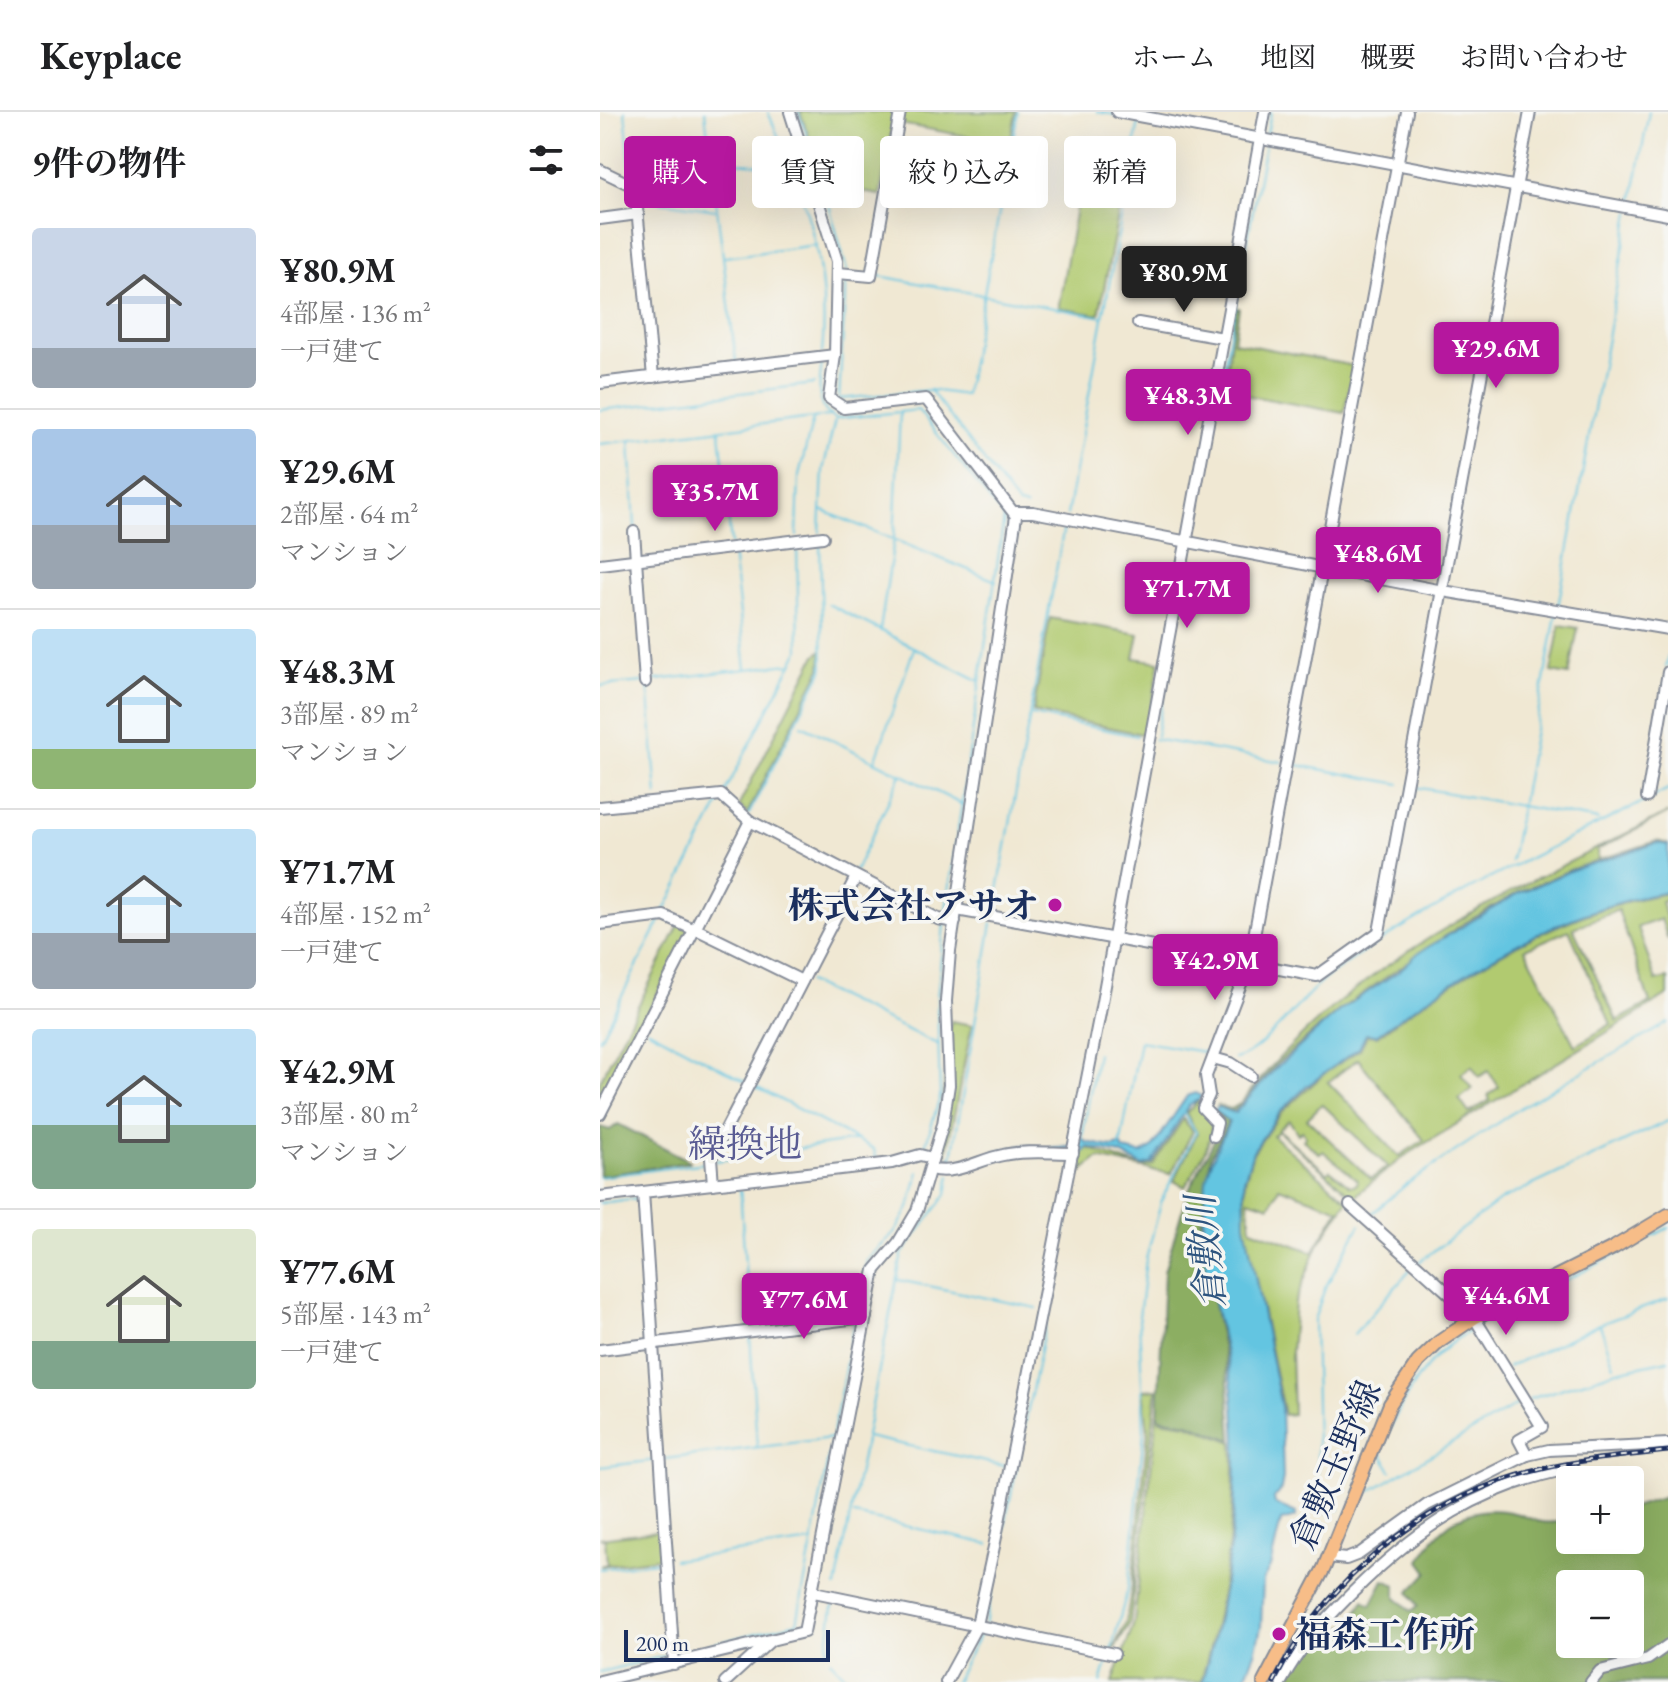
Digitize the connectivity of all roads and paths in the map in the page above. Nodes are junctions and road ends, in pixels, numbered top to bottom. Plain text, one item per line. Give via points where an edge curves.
1 (790, 112) edge
2 (900, 112) edge
3 (1117, 112) edge
4 (1265, 112) edge
5 (1407, 112) edge
6 (1530, 112) edge
7 (1264, 140) junction
8 (1395, 163) junction
9 (600, 170) edge
10 (1516, 190) junction
11 (636, 215) junction
12 (1668, 215) edge
13 (600, 219) edge
14 (844, 273) junction
15 (1138, 323) dead end
16 (1223, 338) junction
17 (835, 355) junction
18 (653, 377) junction
19 (600, 383) edge
20 (1016, 512) junction
21 (634, 532) dead end
22 (821, 537) dead end
23 (1189, 543) junction
24 (636, 560) junction
25 (600, 564) edge
26 (1320, 567) junction
27 (1443, 588) junction
28 (1668, 629) edge
29 (1668, 672) edge
30 (645, 681) dead end
31 (1647, 797) dead end
32 (600, 807) edge
33 (748, 821) junction
34 (854, 877) junction
35 (950, 918) junction
36 (600, 924) edge
37 (694, 929) junction
38 (1116, 940) junction
39 (1249, 963) junction
40 (801, 980) junction
41 (1214, 1055) junction
42 (1251, 1076) dead end
43 (600, 1114) edge
44 (1214, 1136) dead end
45 (1074, 1149) junction
46 (927, 1160) junction
47 (711, 1184) junction
48 (643, 1196) junction
49 (600, 1197) edge
50 (1350, 1205) dead end
51 (1668, 1215) edge
52 (858, 1317) junction
53 (1477, 1323) junction
54 (655, 1344) junction
55 (600, 1350) edge
56 (1668, 1444) edge
57 (1527, 1455) junction
58 (1556, 1472) edge
59 (1328, 1557) junction
60 (814, 1592) junction
61 (982, 1626) junction
62 (770, 1641) junction
63 (1668, 1645) edge
64 (1111, 1653) dead end
65 (673, 1657) junction
66 (608, 1681) edge
67 (725, 1682) edge
68 (946, 1682) edge
69 (1264, 1682) edge
70 (1281, 1682) edge
71 (1591, 1682) edge

1 - 14 street
2 - 14 street via 871,276
3 - 7 street
4 - 7 street
5 - 8 street
6 - 10 street
7 - 8 street
7 - 16 street
8 - 10 street
8 - 26 street
9 - 11 street via 632,185
10 - 12 street
10 - 27 street
11 - 13 street
11 - 18 street
14 - 17 street
15 - 16 street
16 - 23 street
17 - 18 street
17 - 20 street via 828,388 834,404 844,408 926,399
18 - 19 street
20 - 23 street
20 - 35 street
21 - 24 street
22 - 24 street
23 - 26 street
23 - 38 street
24 - 25 street
24 - 30 street
26 - 27 street
26 - 39 street
27 - 28 street
27 - 39 street via 1379,932 1321,976
29 - 31 street
32 - 33 street via 723,796
33 - 34 street
33 - 37 street
34 - 35 street
34 - 40 street
35 - 38 street via 993,917
35 - 46 street via 949,1097
36 - 37 street via 662,916
37 - 40 street
37 - 43 street
38 - 39 street
38 - 45 street
39 - 41 street
40 - 47 street via 710,1162
41 - 42 street
41 - 44 street via 1206,1076 1204,1110 1217,1123
45 - 46 street via 1003,1155 950,1173
45 - 61 street
46 - 47 street
46 - 52 street via 924,1196 910,1226 876,1265
47 - 48 street
48 - 49 street
48 - 54 street
50 - 53 street
51 - 53 main road, 倉敷玉野線
52 - 54 street
52 - 60 street
53 - 57 street via 1542,1427 1519,1440
53 - 59 main road, 倉敷玉野線 via 1439,1342 1402,1382
54 - 55 street
54 - 65 street
56 - 57 street
57 - 59 street via 1427,1505 1359,1554
58 - 70 street via 1511,1484 1420,1530 1321,1623
59 - 69 main road, 倉敷玉野線
60 - 61 street
60 - 62 street via 804,1632
61 - 64 street
61 - 68 street
62 - 65 street
62 - 67 street
63 - 71 street via 1648,1659 1600,1671
65 - 66 street

